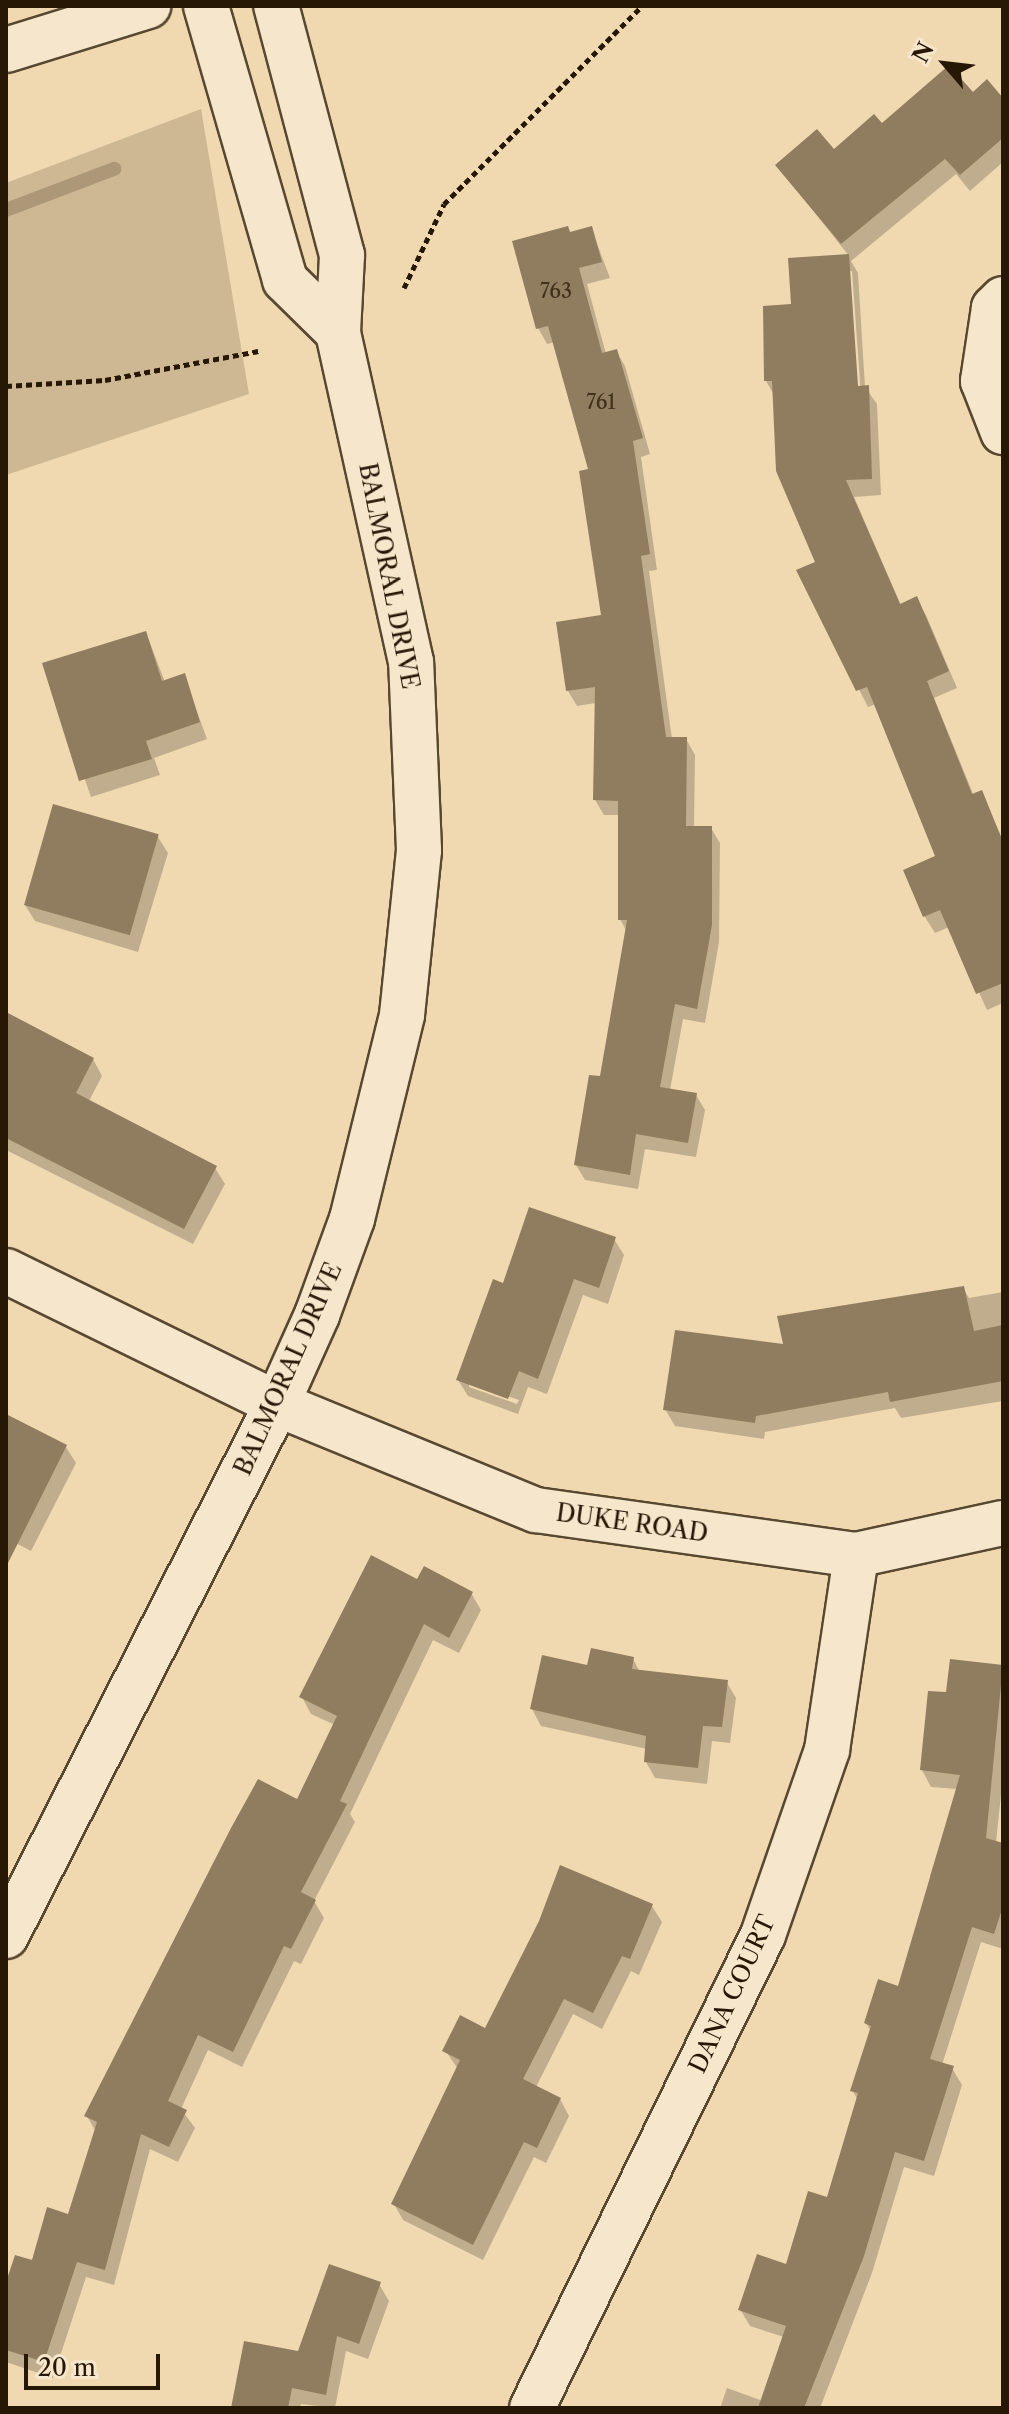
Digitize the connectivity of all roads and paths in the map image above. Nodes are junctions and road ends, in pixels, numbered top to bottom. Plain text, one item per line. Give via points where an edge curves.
1 (148, 6) edge
2 (206, 6) edge
3 (276, 6) edge
4 (642, 6) edge
5 (6, 50) edge
6 (404, 288) dead end
7 (1003, 299) edge
8 (338, 332) junction
9 (258, 351) dead end
10 (6, 386) edge
11 (1003, 432) edge
12 (6, 1271) edge
13 (277, 1404) junction
14 (1003, 1523) edge
15 (856, 1555) junction
16 (6, 1936) edge
17 (532, 2408) edge

1 - 5 street
2 - 8 street via 285,280
3 - 8 street, BALMORAL DRIVE via 342,255
4 - 6 path via 444,204
7 - 11 street via 994,308 983,381
8 - 13 street, BALMORAL DRIVE via 411,662 419,850 402,1015 382,1112 352,1219
9 - 10 path via 105,380
12 - 13 street, DUKE ROAD
13 - 15 street, DUKE ROAD via 536,1510
13 - 16 street, BALMORAL DRIVE
14 - 15 street, DUKE ROAD
15 - 17 street, DANA COURT via 827,1750 763,1935

